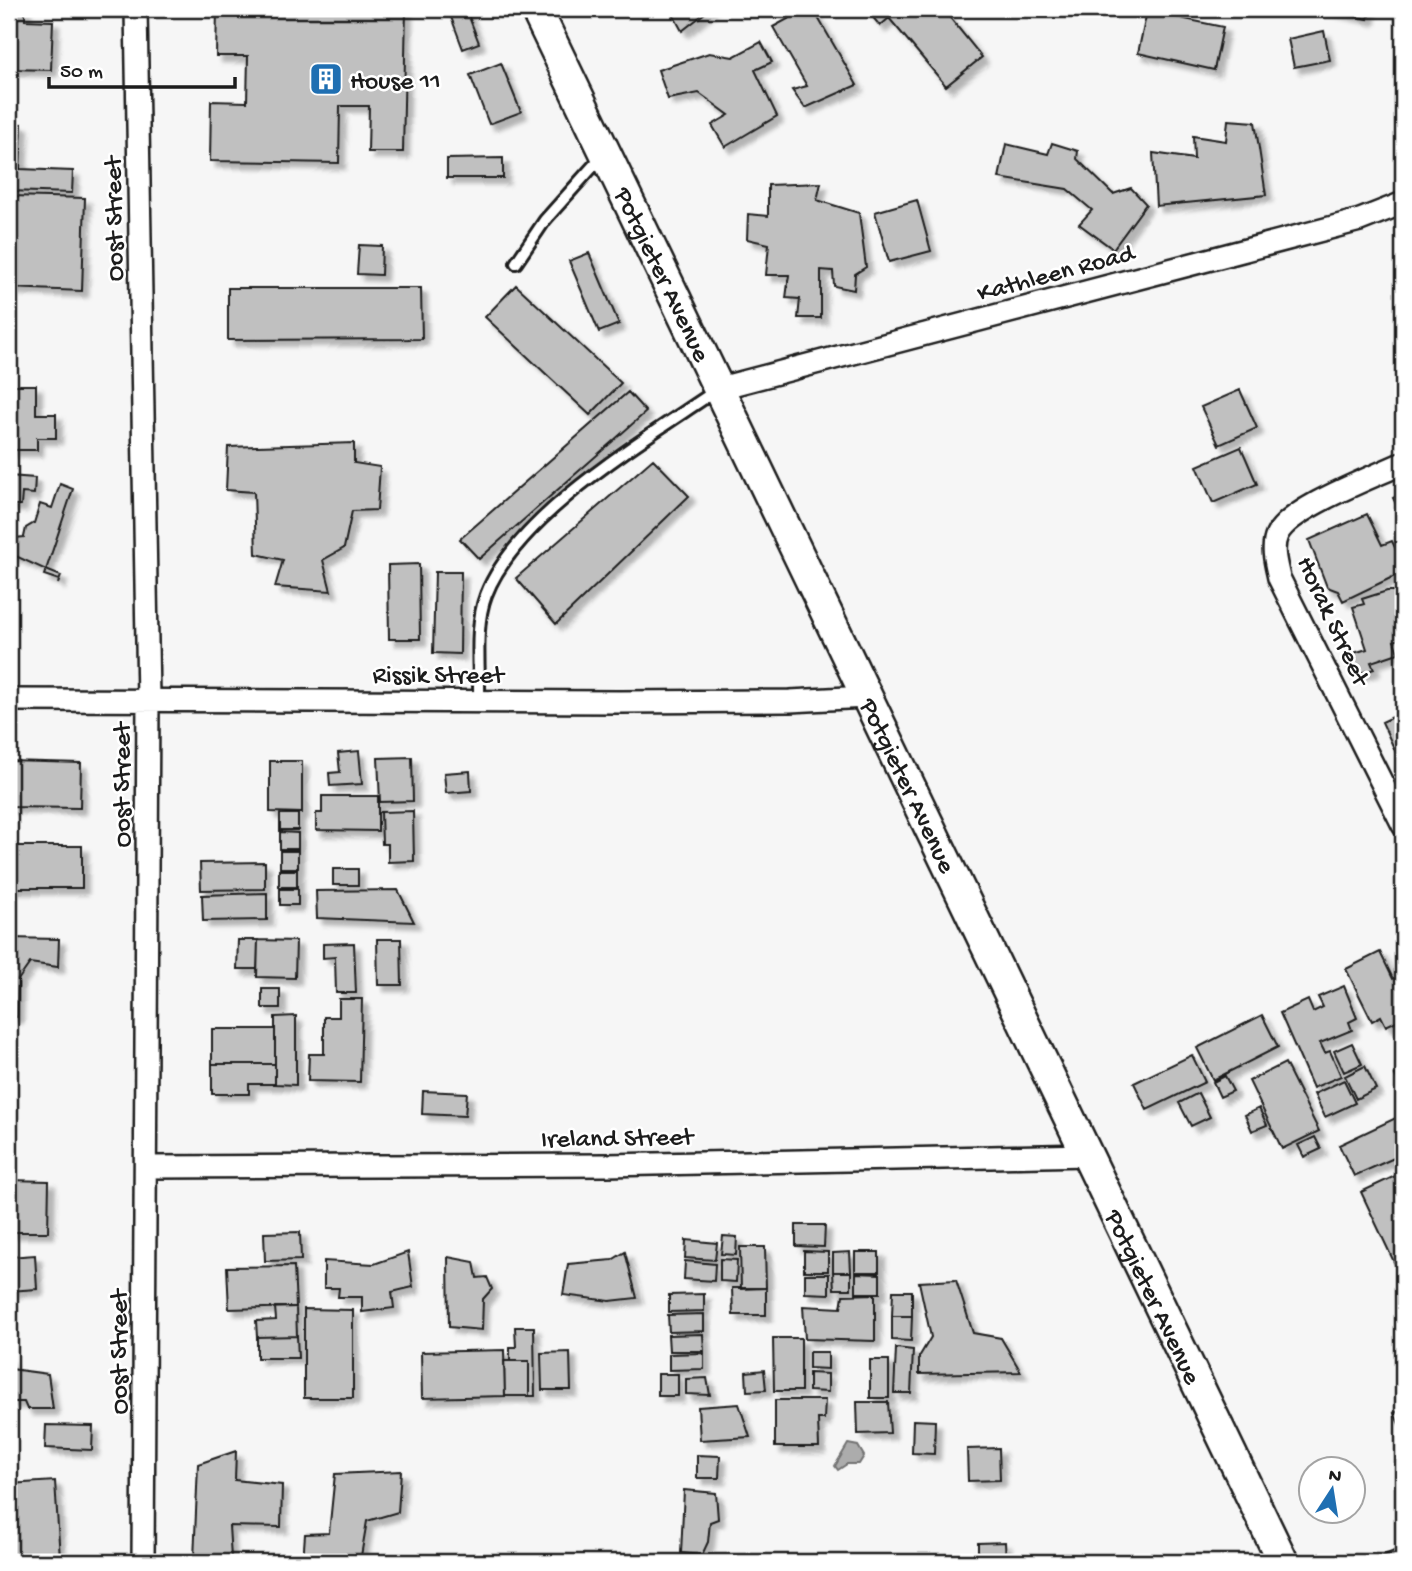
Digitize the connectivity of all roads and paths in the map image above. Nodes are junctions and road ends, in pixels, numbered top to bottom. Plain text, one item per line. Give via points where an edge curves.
1 (136, 9) edge
2 (536, 9) edge
3 (605, 152) junction
4 (1403, 203) edge
5 (516, 263) dead end
6 (720, 388) junction
7 (1403, 463) edge
8 (866, 697) junction
9 (148, 699) junction
10 (9, 700) edge
11 (479, 701) junction
12 (1403, 825) edge
13 (1089, 1155) junction
14 (146, 1167) junction
15 (144, 1562) edge
16 (1283, 1562) edge

1 - 9 street, Oost Street
2 - 3 street, Potgieter Avenue
3 - 5 lane via 545,220
3 - 6 street, Potgieter Avenue
4 - 6 street, Kathleen Road via 1360,220
6 - 8 street, Potgieter Avenue
6 - 11 lane via 579,484 508,555 485,596
7 - 12 street, Horak Street via 1293,515 1276,537 1274,551 1279,578
8 - 11 street, Rissik Street
8 - 13 street, Potgieter Avenue
9 - 10 street, Rissik Street
9 - 11 street, Rissik Street
9 - 14 street, Oost Street
13 - 14 street, Ireland Street via 607,1165
13 - 16 street, Potgieter Avenue
14 - 15 street, Oost Street

